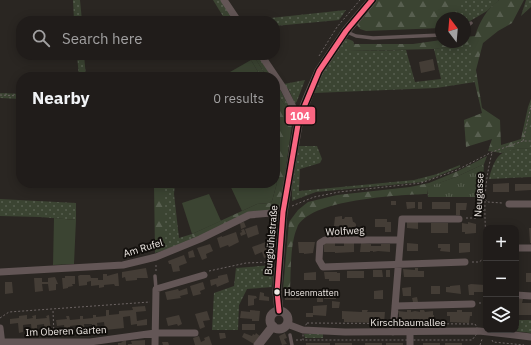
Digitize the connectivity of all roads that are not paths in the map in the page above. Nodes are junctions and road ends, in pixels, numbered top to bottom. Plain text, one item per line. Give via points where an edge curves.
1 (224, 0) edge
2 (372, 0) edge
3 (235, 16) edge
4 (346, 31) junction
5 (435, 35) edge
6 (264, 60) edge
7 (272, 72) edge
8 (280, 83) edge
9 (299, 119) junction
10 (508, 204) road end
11 (531, 204) edge
12 (284, 212) junction
13 (458, 219) road end
14 (400, 240) junction
15 (519, 248) edge
16 (531, 248) edge
17 (464, 262) road end
18 (398, 264) junction
19 (0, 272) edge
20 (204, 275) road end
21 (155, 276) road end
22 (156, 290) junction
23 (519, 295) edge
24 (531, 296) edge
25 (472, 304) dead end
26 (395, 306) junction
27 (279, 311) junction
28 (287, 324) junction
29 (273, 326) junction
30 (0, 328) edge
31 (155, 333) junction
32 (195, 333) dead end
33 (290, 336) dead end
34 (394, 336) junction
35 (531, 338) edge
36 (410, 339) edge
37 (292, 343) edge
38 (2, 344) edge
39 (155, 345) edge
40 (258, 345) edge

1 - 3 street
2 - 4 street, Burgbühlstraße
4 - 5 lane via 356,36 373,38
4 - 9 street, Burgbühlstraße via 320,71
6 - 7 street
8 - 9 street
9 - 12 street, Burgbühlstraße
10 - 11 street
12 - 19 street, Am Rufel via 249,215 200,240 156,257 123,265
12 - 27 street, Burgbühlstraße via 277,287
13 - 14 street via 402,219
14 - 18 street
14 - 18 street, Wolfweg via 325,240 320,243 320,260 323,267
15 - 16 street
17 - 18 street
18 - 26 street
20 - 22 street
21 - 22 lane
22 - 31 street
23 - 24 street
25 - 26 street
26 - 34 street
27 - 28 street via 287,316
27 - 29 street via 271,317
28 - 29 street via 281,328
28 - 34 street, Kirschbaumallee via 303,330
29 - 40 street
30 - 38 street
31 - 32 street, Im Oberen Garten
31 - 38 street, Im Oberen Garten via 90,342
31 - 39 street
33 - 37 lane
34 - 36 street, Kirschbaumallee
35 - 36 street, Kirschbaumallee via 478,331

